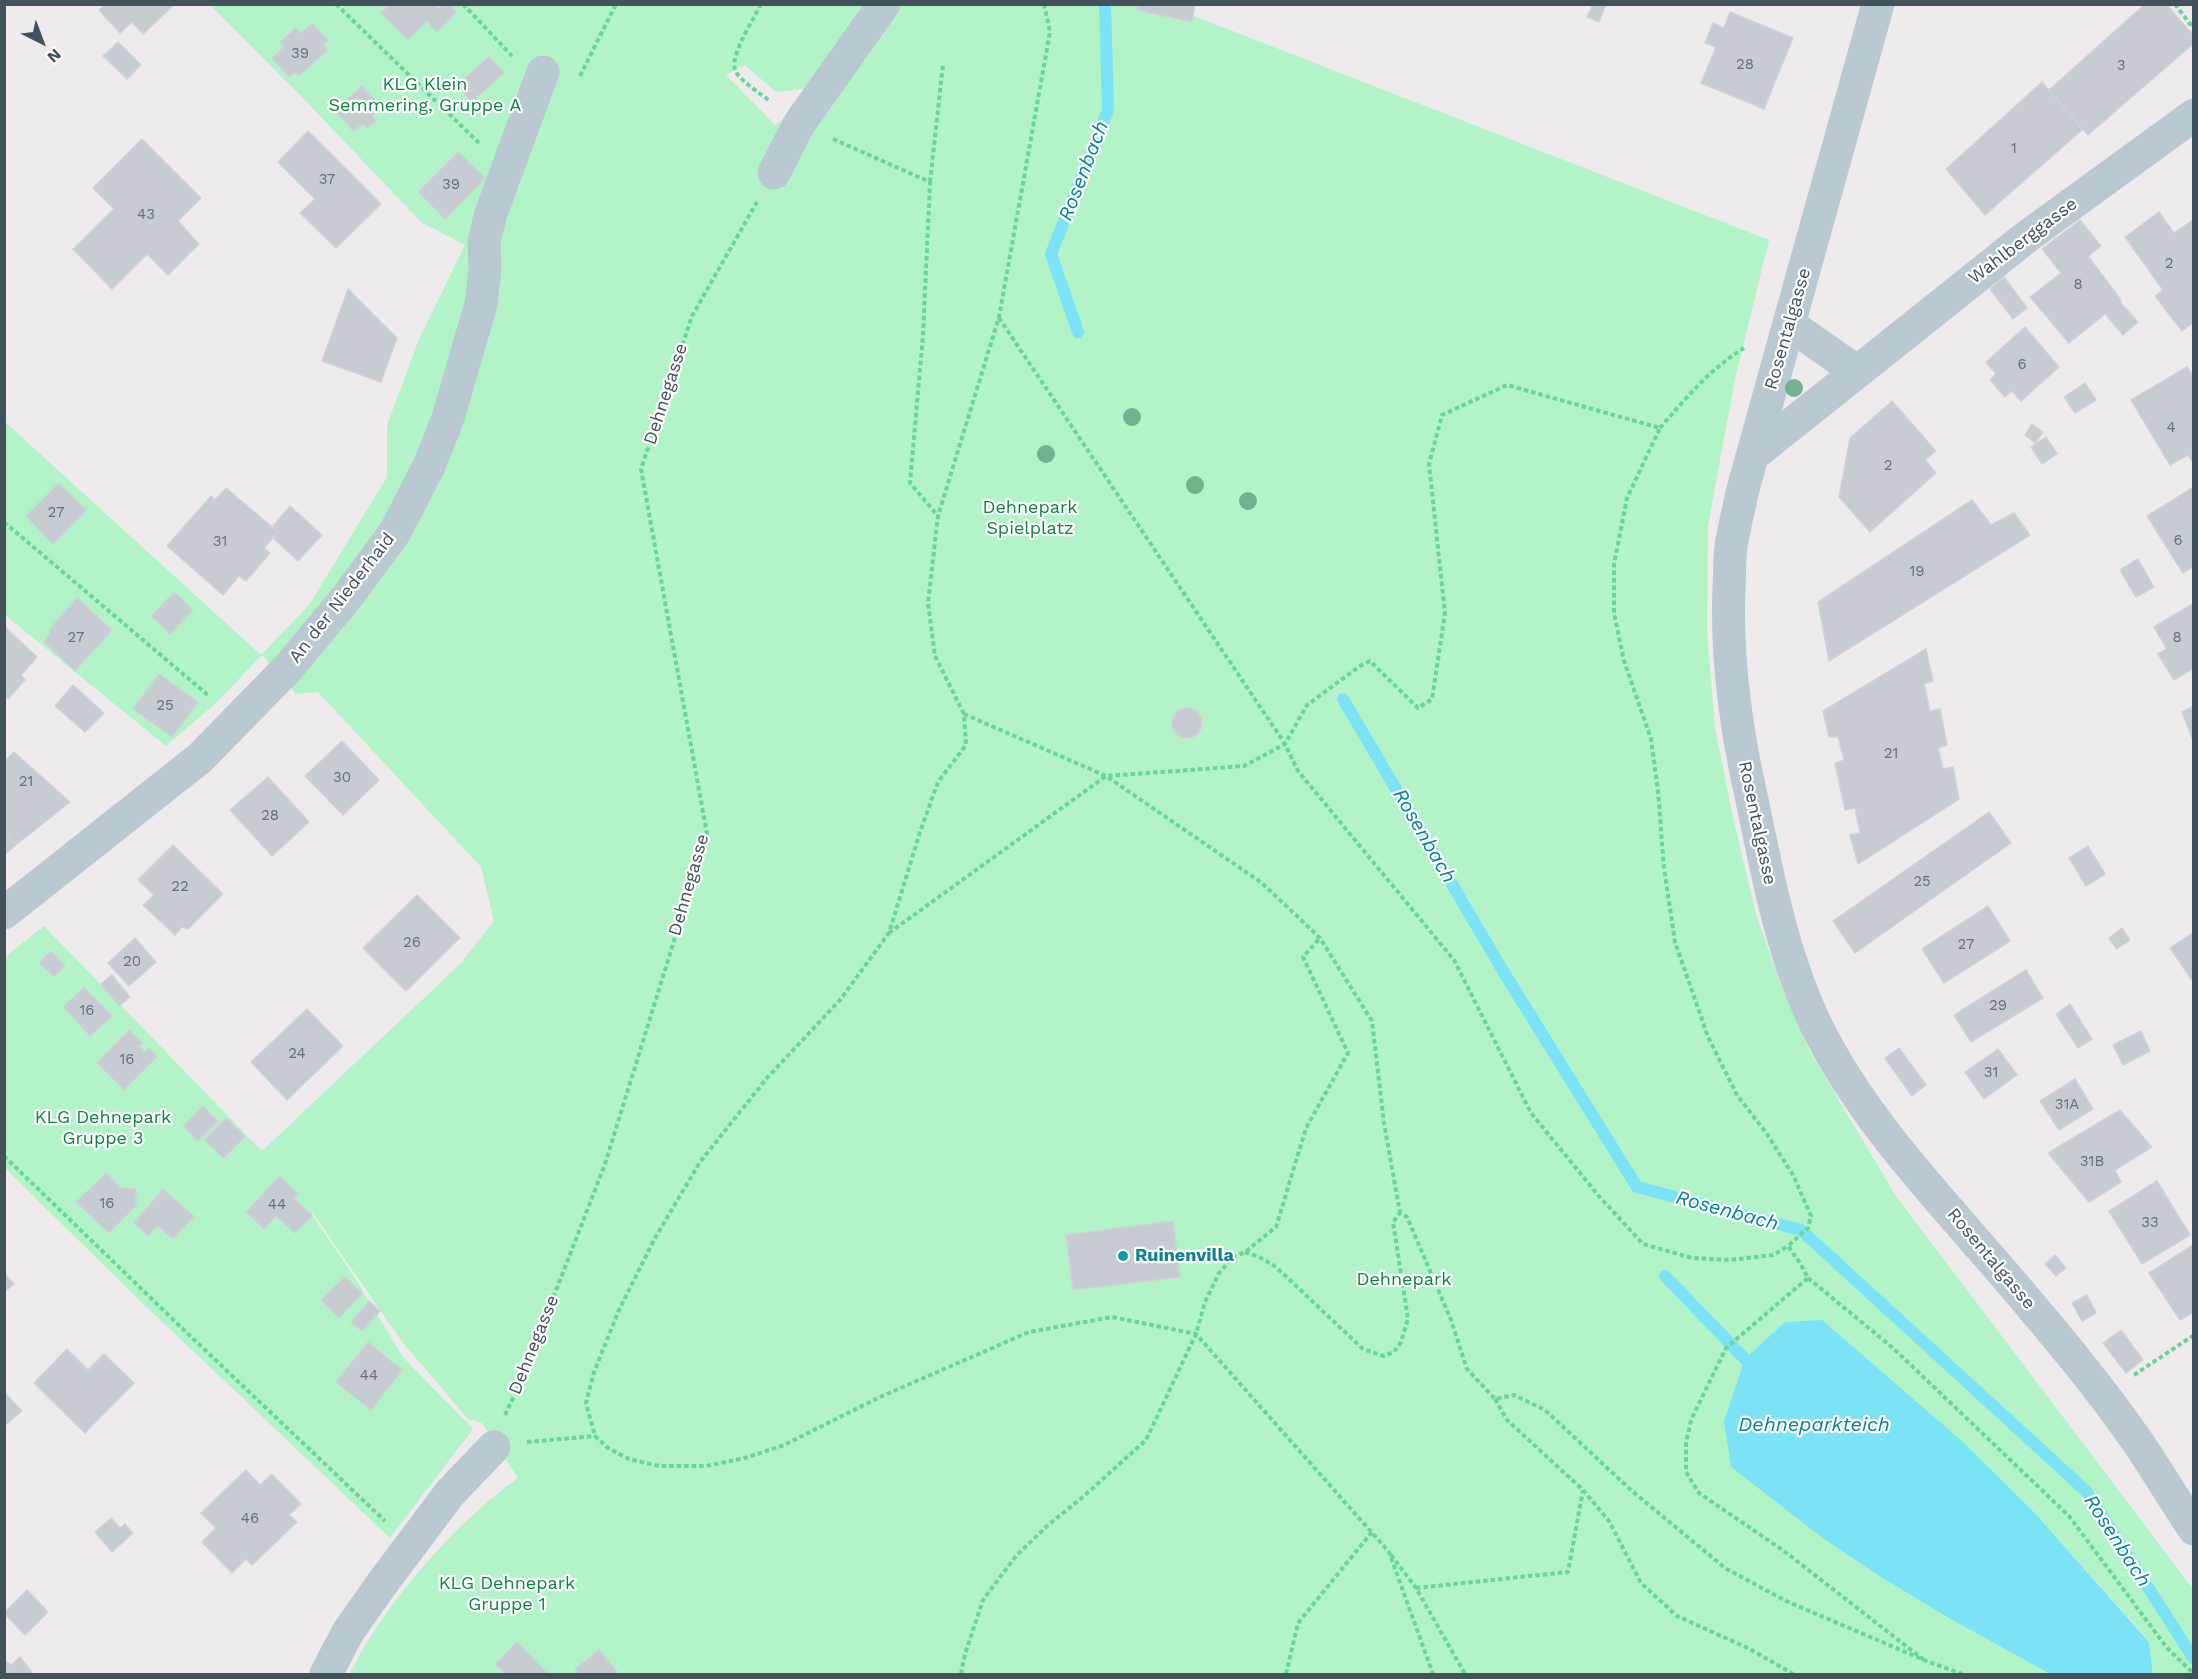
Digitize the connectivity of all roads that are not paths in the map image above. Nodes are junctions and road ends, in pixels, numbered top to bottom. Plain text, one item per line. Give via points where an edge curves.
1 (884, 4) edge
2 (1878, 4) edge
3 (541, 78) road end
4 (2193, 115) edge
5 (774, 173) road end
6 (1787, 331) junction
7 (1856, 371) junction
8 (1753, 455) junction
9 (4, 913) edge
10 (494, 1446) road end
11 (2193, 1529) edge
12 (326, 1674) edge

1 - 5 street via 799,124
2 - 6 street, Rosentalgasse
3 - 9 street, An der Niederhaid via 489,216 481,304 448,418 429,466 394,532 288,668 200,758
4 - 7 street, Wahlberggasse via 2029,235
6 - 7 street
6 - 8 street, Rosentalgasse
7 - 8 street, Wahlberggasse
8 - 11 street, Rosentalgasse via 1731,549 1729,657 1746,775 1776,913 1799,987 1838,1065 1887,1134 2071,1353 2139,1444
10 - 12 street via 450,1493 381,1585 348,1632

